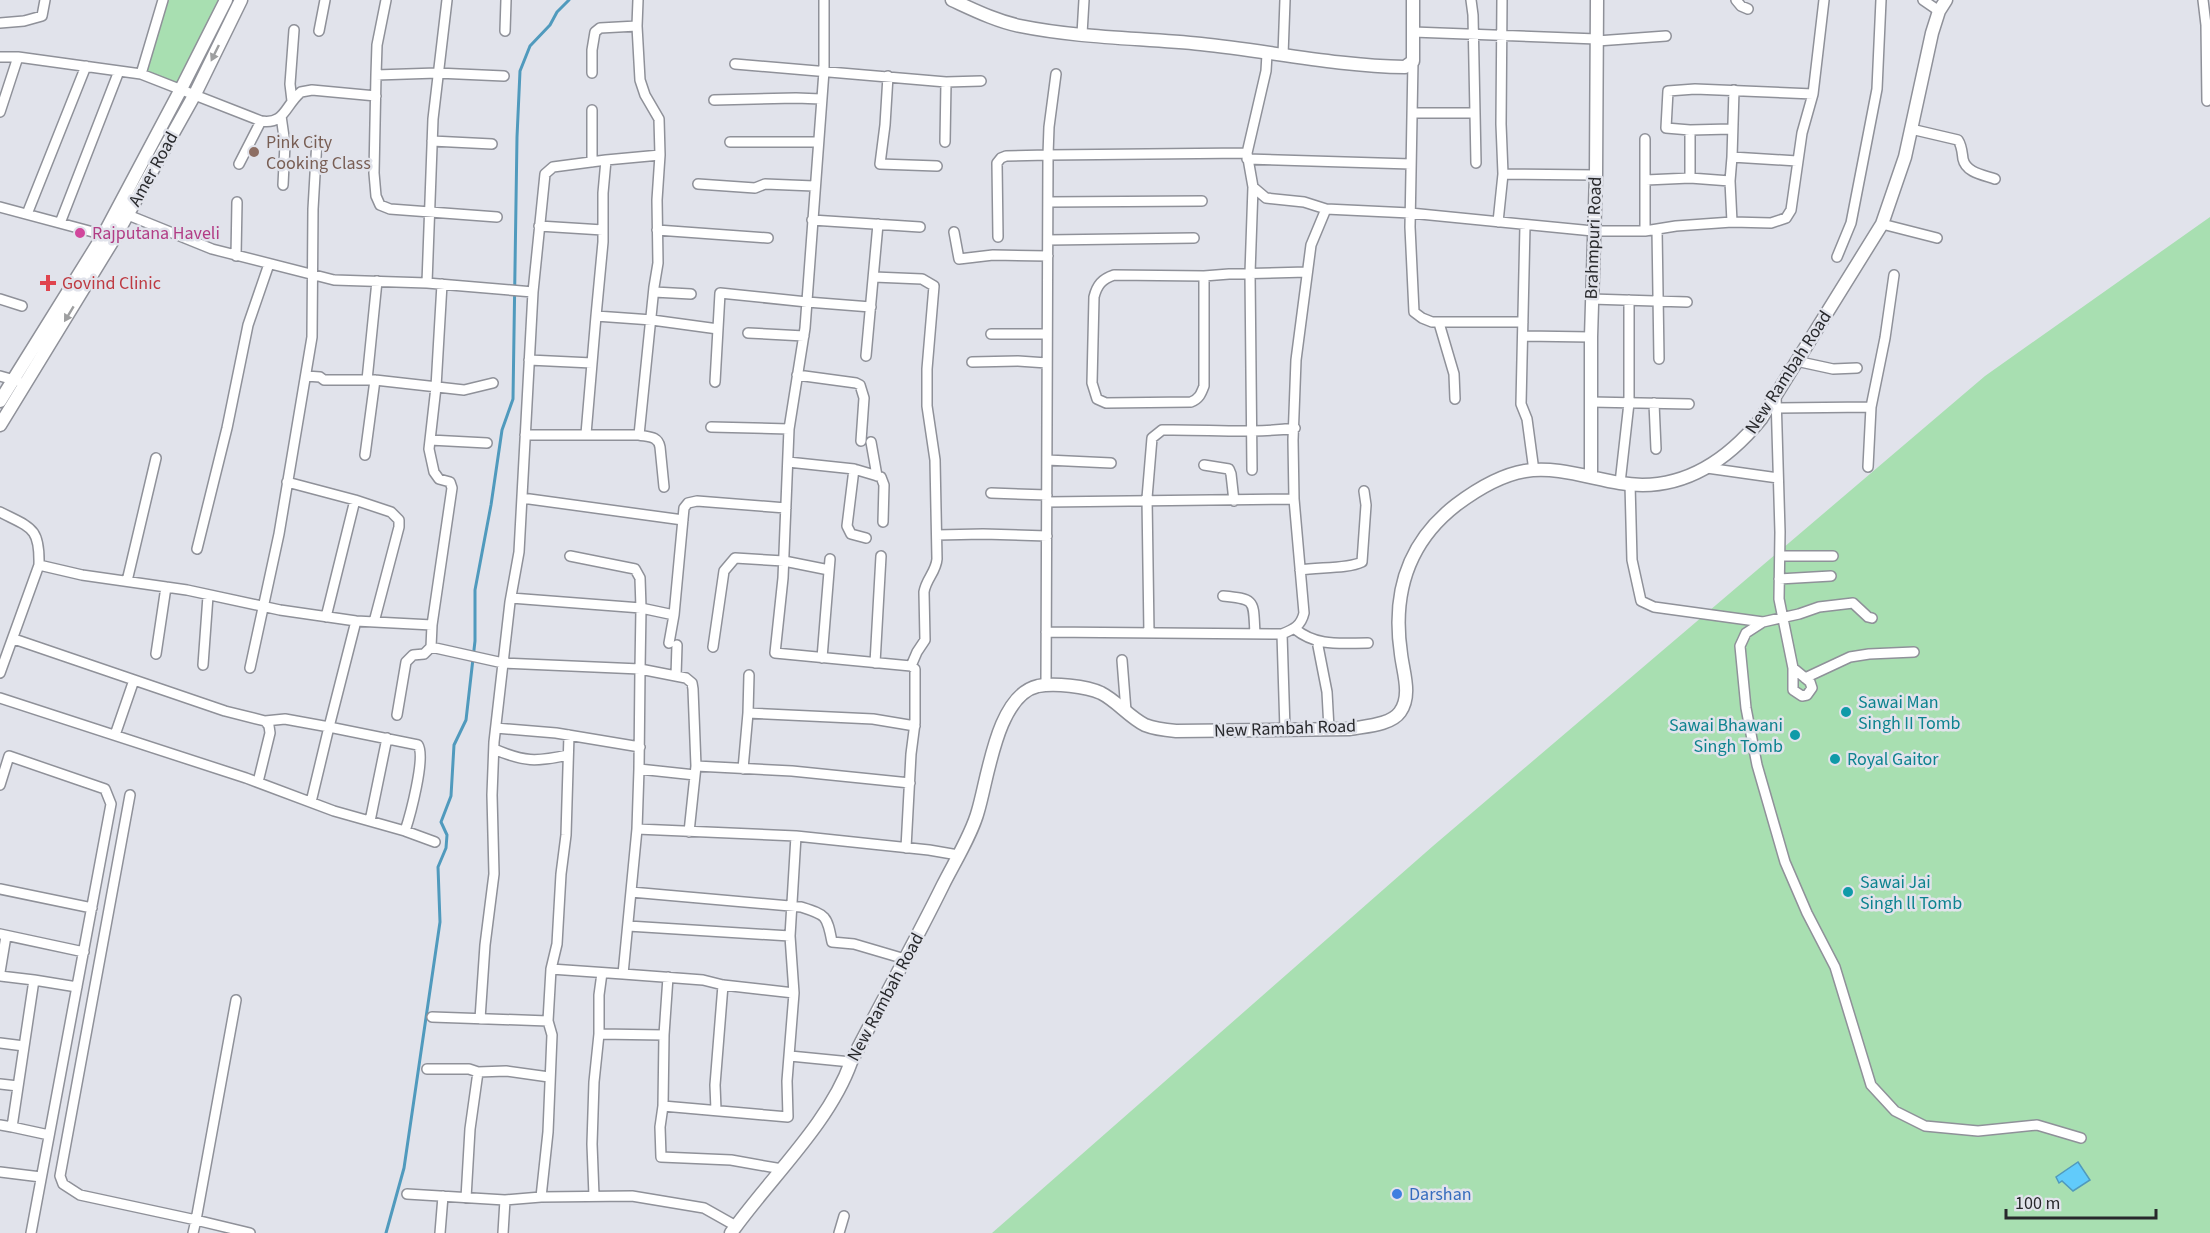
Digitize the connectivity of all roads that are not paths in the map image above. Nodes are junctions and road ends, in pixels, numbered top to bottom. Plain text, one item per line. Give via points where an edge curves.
1 (45, 0) edge
2 (163, 0) edge
3 (226, 0) edge
4 (241, 0) edge
5 (325, 0) edge
6 (386, 0) edge
7 (447, 0) edge
8 (506, 0) edge
9 (638, 0) edge
10 (824, 0) edge
11 (952, 0) edge
12 (1083, 0) edge
13 (1285, 0) edge
14 (1413, 0) edge
15 (1471, 0) edge
16 (1502, 0) edge
17 (1597, 0) edge
18 (1736, 0) edge
19 (1824, 0) edge
20 (1881, 0) edge
21 (1923, 0) edge
22 (1946, 0) edge
23 (2203, 0) edge
24 (973, 5) edge
25 (1748, 9) dead end
26 (1939, 11) junction
27 (0, 22) edge
28 (637, 26) junction
29 (294, 30) dead end
30 (319, 31) dead end
31 (505, 31) dead end
32 (1413, 32) junction
33 (1082, 34) junction
34 (1501, 34) junction
35 (1473, 35) junction
36 (1666, 36) dead end
37 (1597, 40) junction
38 (1267, 54) junction
39 (1283, 55) junction
40 (0, 57) edge
41 (18, 57) junction
42 (1413, 61) junction
43 (735, 64) dead end
44 (86, 66) junction
45 (119, 71) junction
46 (824, 71) junction
47 (438, 73) junction
48 (592, 73) dead end
49 (141, 74) junction
50 (1056, 74) dead end
51 (376, 75) junction
52 (504, 76) dead end
53 (888, 76) junction
54 (981, 81) dead end
55 (946, 82) junction
56 (181, 89) junction
57 (1734, 90) junction
58 (195, 94) junction
59 (1812, 94) junction
60 (376, 96) junction
61 (821, 99) junction
62 (714, 100) dead end
63 (292, 101) junction
64 (2207, 101) dead end
65 (592, 110) dead end
66 (0, 112) edge
67 (1412, 113) junction
68 (1475, 113) junction
69 (281, 117) junction
70 (261, 121) junction
71 (1731, 129) junction
72 (1911, 129) junction
73 (1690, 130) junction
74 (1645, 139) dead end
75 (317, 140) dead end
76 (432, 141) junction
77 (730, 142) dead end
78 (817, 142) junction
79 (945, 142) dead end
80 (492, 144) dead end
81 (1048, 154) junction
82 (660, 155) junction
83 (1247, 156) junction
84 (1732, 157) junction
85 (606, 160) junction
86 (1797, 161) junction
87 (592, 162) junction
88 (1476, 163) dead end
89 (239, 164) dead end
90 (1411, 164) junction
91 (937, 166) dead end
92 (1503, 174) junction
93 (1596, 175) junction
94 (1690, 178) junction
95 (1995, 179) dead end
96 (1646, 180) junction
97 (1730, 181) junction
98 (698, 184) dead end
99 (283, 185) dead end
100 (814, 186) junction
101 (1253, 187) junction
102 (1048, 201) junction
103 (1202, 201) dead end
104 (237, 202) dead end
105 (0, 207) edge
106 (1326, 209) junction
107 (430, 211) junction
108 (1410, 213) junction
109 (27, 214) junction
110 (128, 215) junction
111 (496, 217) dead end
112 (812, 220) junction
113 (1498, 222) junction
114 (1732, 222) junction
115 (60, 223) junction
116 (878, 224) junction
117 (1882, 224) junction
118 (1525, 225) junction
119 (539, 226) junction
120 (920, 227) dead end
121 (1657, 229) junction
122 (603, 230) junction
123 (657, 230) junction
124 (1593, 231) junction
125 (1645, 231) junction
126 (954, 232) dead end
127 (109, 236) junction
128 (998, 237) dead end
129 (768, 238) dead end
130 (1194, 238) dead end
131 (1937, 238) dead end
132 (1048, 240) junction
133 (236, 256) junction
134 (1048, 256) junction
135 (1837, 257) dead end
136 (269, 264) junction
137 (1307, 272) junction
138 (1250, 273) junction
139 (312, 275) junction
140 (1894, 275) dead end
141 (874, 276) junction
142 (1204, 276) junction
143 (377, 282) junction
144 (427, 283) junction
145 (442, 284) junction
146 (533, 292) junction
147 (654, 292) junction
148 (691, 294) dead end
149 (1591, 299) junction
150 (0, 300) edge
151 (1629, 300) junction
152 (1658, 301) junction
153 (807, 302) junction
154 (1688, 302) dead end
155 (22, 306) dead end
156 (871, 307) junction
157 (596, 316) junction
158 (652, 320) junction
159 (1523, 322) junction
160 (1439, 323) junction
161 (718, 329) junction
162 (748, 333) dead end
163 (991, 334) dead end
164 (1047, 334) junction
165 (804, 336) junction
166 (1523, 336) junction
167 (1591, 337) junction
168 (866, 356) dead end
169 (1659, 359) dead end
170 (530, 360) junction
171 (1796, 361) junction
172 (972, 362) dead end
173 (592, 363) junction
174 (1047, 363) junction
175 (1857, 368) dead end
176 (797, 375) junction
177 (0, 376) edge
178 (306, 376) junction
179 (13, 380) junction
180 (371, 380) junction
181 (715, 382) dead end
182 (493, 383) dead end
183 (26, 384) junction
184 (436, 387) junction
185 (1455, 399) dead end
186 (0, 401) edge
187 (1591, 402) junction
188 (1777, 402) junction
189 (1629, 403) junction
190 (1654, 404) junction
191 (1689, 404) dead end
192 (1871, 407) junction
193 (0, 425) edge
194 (711, 427) dead end
195 (1295, 428) junction
196 (789, 429) junction
197 (1251, 430) junction
198 (586, 434) junction
199 (525, 435) junction
200 (639, 435) junction
201 (430, 440) junction
202 (487, 443) dead end
203 (1656, 448) dead end
204 (365, 455) dead end
205 (156, 458) dead end
206 (1047, 460) junction
207 (788, 462) junction
208 (1111, 463) dead end
209 (1204, 465) dead end
210 (1868, 467) dead end
211 (1707, 468) junction
212 (854, 469) junction
213 (1252, 470) dead end
214 (1534, 471) junction
215 (877, 476) junction
216 (1591, 476) junction
217 (1778, 478) junction
218 (287, 482) junction
219 (1625, 484) junction
220 (664, 487) dead end
221 (1364, 492) dead end
222 (991, 493) dead end
223 (522, 498) junction
224 (1047, 498) junction
225 (1294, 499) junction
226 (355, 500) junction
227 (1147, 500) junction
228 (1234, 501) junction
229 (786, 508) junction
230 (0, 512) edge
231 (683, 520) junction
232 (883, 522) dead end
233 (937, 535) junction
234 (1047, 536) junction
235 (866, 538) dead end
236 (197, 549) dead end
237 (570, 556) dead end
238 (881, 556) dead end
239 (1780, 556) junction
240 (1833, 556) dead end
241 (830, 559) dead end
242 (784, 561) junction
243 (39, 565) junction
244 (829, 570) junction
245 (1300, 570) junction
246 (1831, 576) dead end
247 (1779, 579) junction
248 (127, 581) junction
249 (166, 587) junction
250 (208, 596) junction
251 (1223, 596) dead end
252 (511, 598) junction
253 (263, 607) junction
254 (641, 608) junction
255 (674, 615) junction
256 (326, 617) junction
257 (1781, 618) junction
258 (1872, 618) dead end
259 (356, 621) junction
260 (374, 622) junction
261 (1763, 622) junction
262 (432, 625) junction
263 (1295, 628) junction
264 (1046, 632) junction
265 (1149, 633) junction
266 (1256, 634) junction
267 (1282, 634) junction
268 (14, 639) junction
269 (1368, 643) dead end
270 (1318, 646) dead end
271 (431, 647) junction
272 (713, 647) dead end
273 (1914, 652) dead end
274 (156, 654) dead end
275 (822, 658) junction
276 (1122, 660) dead end
277 (2, 662) edge
278 (503, 663) junction
279 (874, 663) junction
280 (203, 665) dead end
281 (911, 666) junction
282 (250, 668) dead end
283 (1792, 668) junction
284 (640, 669) junction
285 (0, 673) edge
286 (749, 675) dead end
287 (676, 676) junction
288 (1805, 678) junction
289 (134, 680) junction
290 (1046, 685) junction
291 (0, 698) edge
292 (1126, 711) junction
293 (748, 713) junction
294 (397, 715) dead end
295 (265, 721) junction
296 (915, 726) junction
297 (329, 727) junction
298 (496, 728) junction
299 (1329, 729) junction
300 (1285, 730) junction
301 (115, 735) junction
302 (569, 735) junction
303 (387, 738) junction
304 (640, 747) junction
305 (494, 749) junction
306 (4, 754) edge
307 (568, 755) junction
308 (639, 769) junction
309 (696, 770) junction
310 (744, 770) junction
311 (258, 782) junction
312 (910, 783) junction
313 (0, 785) edge
314 (129, 795) dead end
315 (311, 802) junction
316 (370, 821) junction
317 (637, 829) junction
318 (405, 831) junction
319 (689, 832) junction
320 (796, 836) junction
321 (435, 842) dead end
322 (906, 848) junction
323 (958, 855) junction
324 (0, 889) edge
325 (631, 892) junction
326 (792, 906) junction
327 (92, 908) junction
328 (628, 926) junction
329 (3, 935) edge
330 (790, 936) junction
331 (84, 952) junction
332 (905, 959) junction
333 (551, 969) junction
334 (602, 973) junction
335 (0, 974) edge
336 (623, 974) junction
337 (668, 977) junction
338 (34, 980) junction
339 (723, 985) junction
340 (77, 987) junction
341 (794, 993) junction
342 (236, 1000) dead end
343 (432, 1017) dead end
344 (480, 1019) junction
345 (548, 1021) junction
346 (599, 1034) junction
347 (664, 1035) junction
348 (0, 1043) edge
349 (24, 1046) junction
350 (790, 1056) junction
351 (851, 1062) junction
352 (427, 1069) dead end
353 (478, 1072) junction
354 (549, 1077) junction
355 (0, 1084) edge
356 (18, 1086) junction
357 (663, 1106) junction
358 (716, 1110) junction
359 (0, 1125) edge
360 (12, 1128) junction
361 (49, 1135) junction
362 (2081, 1138) dead end
363 (782, 1169) junction
364 (0, 1172) edge
365 (41, 1177) junction
366 (407, 1194) dead end
367 (443, 1196) junction
368 (594, 1196) junction
369 (466, 1197) junction
370 (540, 1197) junction
371 (505, 1200) junction
372 (844, 1216) dead end
373 (196, 1220) junction
374 (734, 1230) edge
375 (31, 1233) edge
376 (193, 1233) edge
377 (249, 1233) edge
378 (440, 1233) edge
379 (503, 1233) edge
380 (839, 1233) edge

1 - 27 street via 42,16
2 - 49 street
3 - 56 street, Amer Road
4 -> 58 street, Amer Road
5 - 30 street
6 - 51 street
7 - 47 street
8 - 31 street
9 - 28 street
10 - 46 street
11 - 24 street
12 - 33 street
13 - 39 street
14 - 32 street
15 - 35 street
16 - 34 street
17 - 37 street, Brahmpuri Road
18 - 25 street
19 - 59 street
20 - 135 street via 1875,100 1851,223
21 - 26 street
22 - 26 street, New Rambah Road
23 - 64 street
24 - 33 street via 1019,26
26 - 72 street, New Rambah Road
28 - 48 street via 600,28 595,32
28 - 82 street via 640,80 659,119
29 - 63 street
32 - 35 street
32 - 42 street
33 - 38 street via 1203,44
34 - 35 street
34 - 37 street
34 - 92 street
35 - 68 street
36 - 37 street
37 - 93 street, Brahmpuri Road
38 - 39 street
38 - 83 street
39 - 42 street via 1396,67
40 - 41 street
41 - 44 street
41 - 66 street
42 - 67 street
43 - 46 street
44 - 45 street
44 - 109 street
45 - 49 street
45 - 115 street
46 - 53 street
46 - 61 street
47 - 51 street
47 - 52 street
47 - 76 street
49 - 56 street
50 - 81 street
51 - 60 street
53 - 55 street
53 - 91 street via 880,164
54 - 55 street
55 - 79 street
56 - 58 street
56 - 127 street, Amer Road
57 - 59 street
57 - 71 street
57 - 73 street via 1668,91 1666,128
58 - 70 street
58 - 110 street, Amer Road
59 - 86 street
60 - 63 street via 312,90
60 - 107 street via 374,173 380,206
61 - 62 street
61 - 78 street
63 - 69 street
65 - 87 street
67 - 68 street
67 - 90 street
68 - 88 street
69 - 70 street
69 - 99 street via 285,144
70 - 89 street
71 - 73 street
71 - 84 street
72 - 95 street via 1958,140 1964,164
72 - 117 street, New Rambah Road
73 - 94 street
74 - 96 street
75 - 139 street
76 - 80 street
76 - 107 street
77 - 78 street
78 - 100 street
81 - 83 street
81 - 102 street
81 - 128 street via 1006,156 997,163
82 - 85 street
82 - 123 street
83 - 90 street
83 - 101 street
84 - 86 street
84 - 97 street
85 - 87 street
85 - 122 street
86 - 114 street via 1791,210 1786,218 1771,223
87 - 119 street via 553,167 545,174
90 - 108 street
92 - 93 street
92 - 113 street
93 - 124 street, Brahmpuri Road
94 - 96 street
94 - 97 street
96 - 125 street
97 - 114 street
98 - 100 street via 755,188 765,184
100 - 112 street
101 - 106 street via 1266,198
101 - 138 street
102 - 103 street
102 - 132 street
104 - 133 street
105 - 109 street
106 - 108 street
106 - 137 street via 1311,245
107 - 111 street
107 - 144 street
108 - 113 street
108 - 160 street via 1414,312
109 - 115 street
110 - 127 street, Amer Road
110 - 133 street
112 - 116 street
112 - 153 street
113 - 118 street
114 - 121 street
115 - 127 street
116 - 120 street
116 - 141 street
117 - 131 street
117 - 171 street, New Rambah Road
118 - 124 street
118 - 159 street
119 - 122 street
119 - 146 street
121 - 125 street
121 - 152 street
122 - 157 street
123 - 129 street
123 - 147 street
124 - 125 street
124 - 149 street, Brahmpuri Road
126 - 134 street via 958,259
127 - 179 street, Amer Road
127 -> 183 street, Amer Road
130 - 132 street
132 - 134 street
133 - 136 street
134 - 164 street
136 - 139 street
136 - 236 street via 248,325
137 - 138 street
137 - 195 street via 1296,360
138 - 142 street
138 - 197 street
139 - 143 street
139 - 178 street via 312,337
140 - 192 street
141 - 156 street
141 - 233 street via 922,279 934,286 927,406 935,460
142 - 142 street via 1201,395 1191,402 1106,403 1097,399 1092,383 1096,287 1104,278 1114,275
143 - 144 street
143 - 180 street
144 - 145 street
145 - 146 street
145 - 184 street
146 - 170 street
147 - 148 street
147 - 158 street
149 - 151 street
149 - 167 street, Brahmpuri Road
150 - 155 street
151 - 152 street
151 - 189 street
152 - 154 street
152 - 169 street
153 - 156 street
153 - 161 street via 720,293
153 - 165 street
156 - 168 street
157 - 158 street
157 - 173 street
158 - 161 street
158 - 200 street
159 - 160 street
159 - 166 street
160 - 185 street via 1454,374
161 - 181 street
162 - 165 street
163 - 164 street
164 - 174 street
165 - 176 street
166 - 167 street
166 - 214 street via 1521,404 1527,419
167 - 187 street, Brahmpuri Road
170 - 173 street
170 - 199 street
171 - 175 street via 1833,369
171 - 188 street, New Rambah Road
172 - 174 street
173 - 198 street
174 - 206 street
176 - 196 street
176 - 215 street via 860,385 866,442
177 - 179 street
178 - 180 street
178 - 218 street
179 - 183 street
179 - 186 street, Amer Road
180 - 184 street
180 - 204 street
182 - 184 street via 464,390
183 - 193 street, Amer Road
184 - 201 street
187 - 189 street
187 - 216 street, Brahmpuri Road
188 - 192 street
188 - 211 street, New Rambah Road via 1744,441
188 - 217 street
189 - 190 street
189 - 219 street
190 - 191 street
190 - 203 street
192 - 210 street
194 - 196 street
195 - 197 street
195 - 225 street
196 - 207 street
197 - 213 street
197 - 227 street via 1157,433 1150,444
198 - 199 street
198 - 200 street
199 - 223 street
200 - 220 street via 659,442
201 - 202 street
201 - 262 street via 434,472 450,482 452,488
205 - 248 street
206 - 208 street
206 - 224 street
207 - 212 street
207 - 229 street
209 - 228 street via 1229,469
211 - 217 street
211 - 219 street, New Rambah Road via 1680,479
212 - 215 street
212 - 235 street via 847,526 851,534
214 - 216 street, New Rambah Road
214 - 299 street, New Rambah Road via 1502,478 1473,493 1436,522 1408,561 1398,619 1406,684 1401,711 1395,718 1375,724
215 - 232 street via 884,481
216 - 219 street, New Rambah Road
217 - 239 street
218 - 226 street
218 - 253 street
219 - 261 street via 1632,560 1641,601 1654,607
221 - 245 street via 1362,562
222 - 224 street
223 - 231 street
223 - 252 street
224 - 227 street
224 - 234 street
225 - 228 street
225 - 245 street
226 - 256 street
226 - 260 street via 391,512 399,520
227 - 228 street
227 - 265 street
229 - 231 street via 697,501 684,508
229 - 242 street
230 - 243 street via 32,529 37,537
231 - 255 street
233 - 234 street
233 - 281 street via 936,567 924,592 925,640
234 - 264 street
237 - 254 street via 635,569 640,578
238 - 279 street
239 - 240 street
239 - 247 street
241 - 244 street
242 - 244 street
242 - 272 street via 735,558 730,562 724,571
242 - 275 street via 775,653
243 - 248 street
243 - 268 street
244 - 275 street
245 - 263 street via 1304,613
246 - 247 street
247 - 257 street
248 - 249 street
249 - 250 street
249 - 274 street
250 - 253 street
250 - 280 street
251 - 266 street via 1251,601
252 - 254 street
252 - 278 street
253 - 256 street
253 - 282 street
254 - 255 street
254 - 284 street
255 - 287 street
256 - 259 street
257 - 258 street via 1819,607 1853,603
257 - 261 street
257 - 283 street
259 - 260 street
259 - 297 street
260 - 262 street
261 - 362 street via 1746,633 1740,646 1757,765 1785,862 1835,968 1871,1085 1894,1111 1925,1126 1978,1131 2037,1125
262 - 271 street
263 - 267 street
263 - 269 street via 1305,637 1328,643
264 - 265 street
264 - 290 street
265 - 266 street
266 - 267 street
267 - 300 street
268 - 277 street
268 - 289 street
270 - 299 street
271 - 278 street
271 - 294 street via 406,662
273 - 288 street via 1850,657
275 - 279 street
276 - 292 street
277 - 285 street
278 - 284 street
278 - 298 street
279 - 281 street
281 - 296 street via 915,669
283 - 288 street
283 - 288 street via 1793,690 1802,696 1812,688
284 - 287 street
284 - 304 street
286 - 293 street
287 - 309 street via 692,683
289 - 295 street
289 - 301 street
290 - 292 street, New Rambah Road via 1100,692
290 - 323 street, New Rambah Road via 1023,693 1013,703 984,777 978,813
291 - 301 street
292 - 300 street, New Rambah Road via 1143,724 1166,730
293 - 296 street via 873,719
293 - 310 street
295 - 297 street via 285,719
295 - 311 street via 270,733
296 - 312 street
297 - 303 street
297 - 315 street
298 - 302 street
298 - 305 street
299 - 300 street, New Rambah Road
301 - 311 street
302 - 304 street
302 - 307 street
303 - 316 street
303 - 318 street via 418,745 421,750
304 - 308 street
305 - 307 street via 531,761
305 - 344 street via 494,874
306 - 313 street
306 - 327 street via 105,789 111,804 110,815
307 - 333 street via 566,835 557,944
308 - 309 street
308 - 317 street
309 - 310 street
309 - 319 street
310 - 312 street
311 - 315 street
312 - 322 street
314 - 373 street via 60,1176 63,1184 80,1195
315 - 316 street
316 - 318 street
317 - 319 street
317 - 325 street
318 - 321 street
319 - 320 street
320 - 322 street
320 - 326 street
322 - 323 street
323 - 332 street, New Rambah Road
324 - 327 street
325 - 326 street
325 - 328 street
326 - 330 street
326 - 332 street via 822,914 832,942 854,944
327 - 331 street
328 - 330 street
328 - 336 street
329 - 331 street
329 - 335 street
330 - 341 street
331 - 340 street
332 - 351 street, New Rambah Road
333 - 334 street
333 - 345 street
334 - 336 street
334 - 346 street
335 - 338 street
336 - 337 street
337 - 339 street
337 - 347 street
338 - 340 street
338 - 349 street
339 - 341 street
339 - 358 street
340 - 361 street
341 - 350 street
342 - 373 street
343 - 344 street
344 - 345 street
345 - 354 street via 552,1035
346 - 347 street
346 - 368 street via 592,1144
347 - 357 street
348 - 349 street
349 - 356 street
350 - 351 street
350 - 358 street via 788,1117
351 - 363 street, New Rambah Road via 843,1085
352 - 353 street
353 - 354 street via 507,1071
353 - 369 street
354 - 370 street via 548,1132
355 - 356 street
356 - 360 street
357 - 358 street
357 - 363 street via 661,1156 731,1160
359 - 360 street
360 - 361 street
361 - 365 street
363 - 374 street, New Rambah Road
364 - 365 street
365 - 375 street
366 - 367 street
367 - 369 street
367 - 378 street
368 - 370 street
368 - 374 street via 632,1196 704,1208
369 - 371 street
370 - 371 street
371 - 379 street
372 - 380 street
373 - 376 street
373 - 377 street

